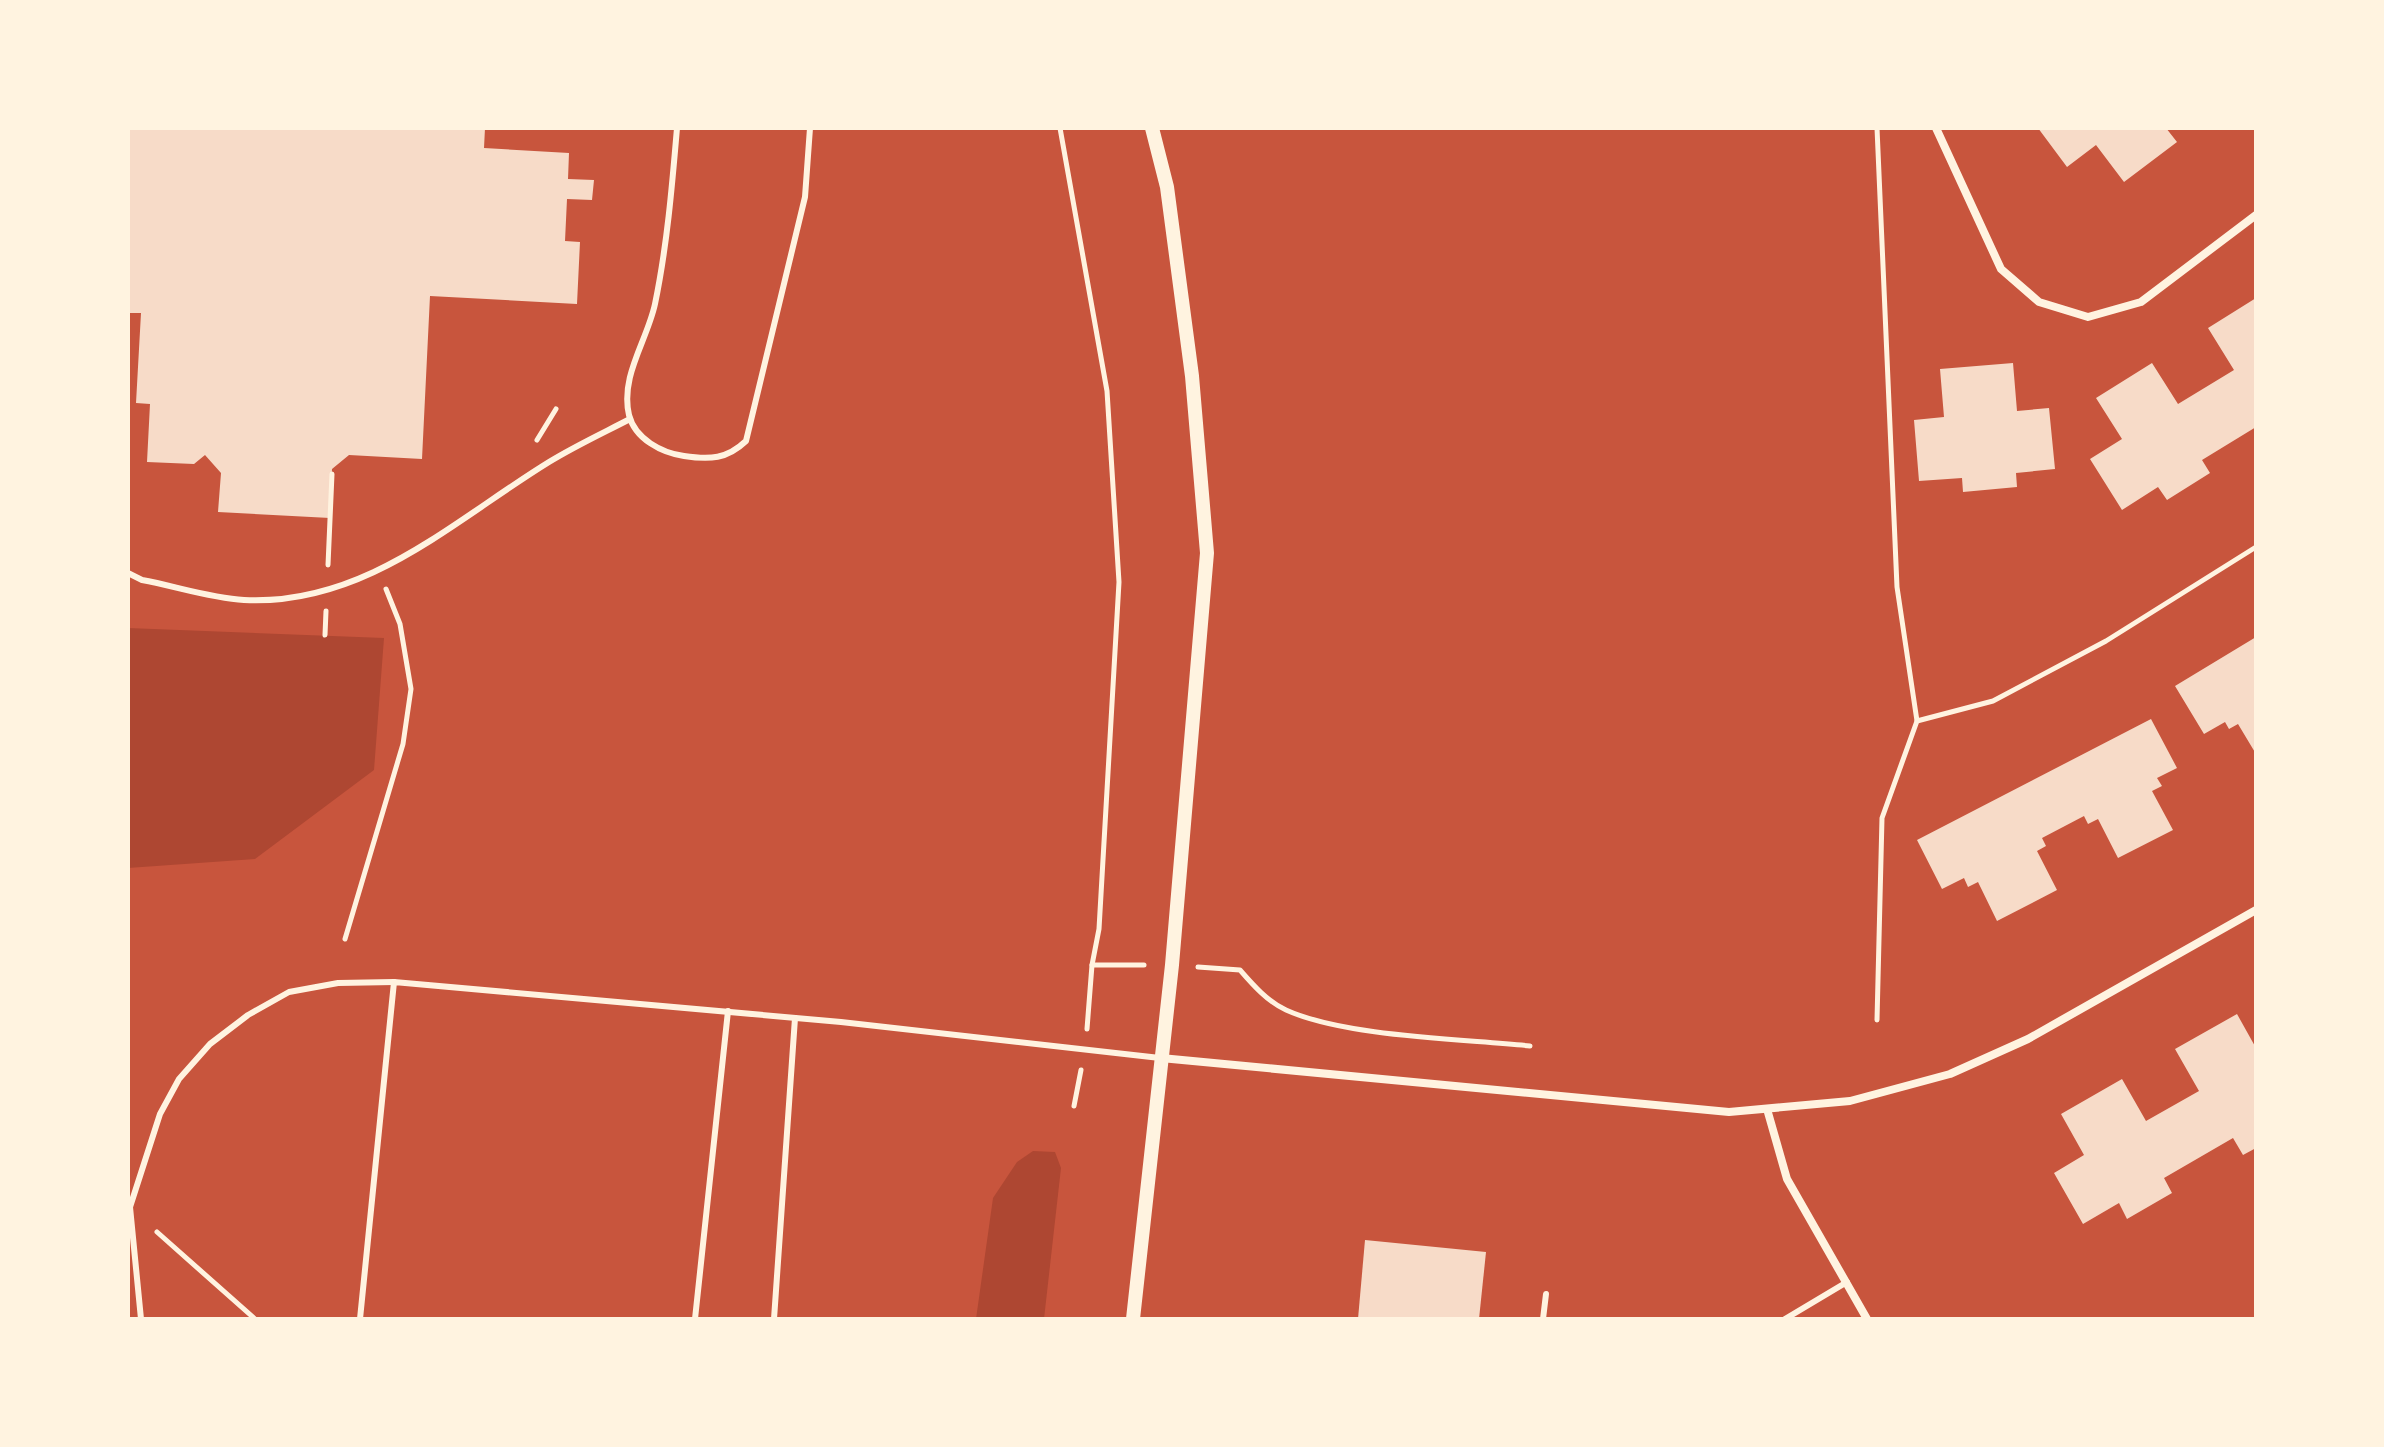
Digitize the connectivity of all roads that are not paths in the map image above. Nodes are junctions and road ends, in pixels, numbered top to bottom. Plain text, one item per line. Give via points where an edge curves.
1 (677, 128) edge
2 (810, 128) edge
3 (1152, 128) edge
4 (1936, 128) edge
5 (2256, 215) edge
6 (630, 419) junction
7 (128, 573) edge
8 (2256, 910) edge
9 (394, 982) junction
10 (728, 1011) junction
11 (795, 1018) junction
12 (1160, 1058) junction
13 (1767, 1109) junction
14 (1848, 1282) junction
15 (1546, 1294) dead end
16 (141, 1319) edge
17 (360, 1319) edge
18 (695, 1319) edge
19 (774, 1319) edge
20 (1133, 1319) edge
21 (1543, 1319) edge
22 (1785, 1319) edge
23 (1867, 1319) edge

1 - 6 lane via 654,307 626,390
2 - 6 lane via 805,197 746,441 732,454 708,460 675,455 647,443
3 - 12 street via 1167,187 1192,376 1207,553
4 - 5 street via 2001,269 2039,302 2088,317 2141,302
6 - 7 lane via 550,462 426,545 327,592 244,600
8 - 13 street via 2028,1039 1950,1074 1850,1101
9 - 10 lane
9 - 16 lane via 338,983 289,992 210,1044 179,1079 160,1114 130,1207
9 - 17 lane
10 - 11 lane
10 - 18 lane
11 - 12 lane
11 - 19 lane
12 - 13 street via 1729,1112
12 - 20 street
13 - 14 street via 1787,1179
14 - 22 lane
14 - 23 street
15 - 21 lane

